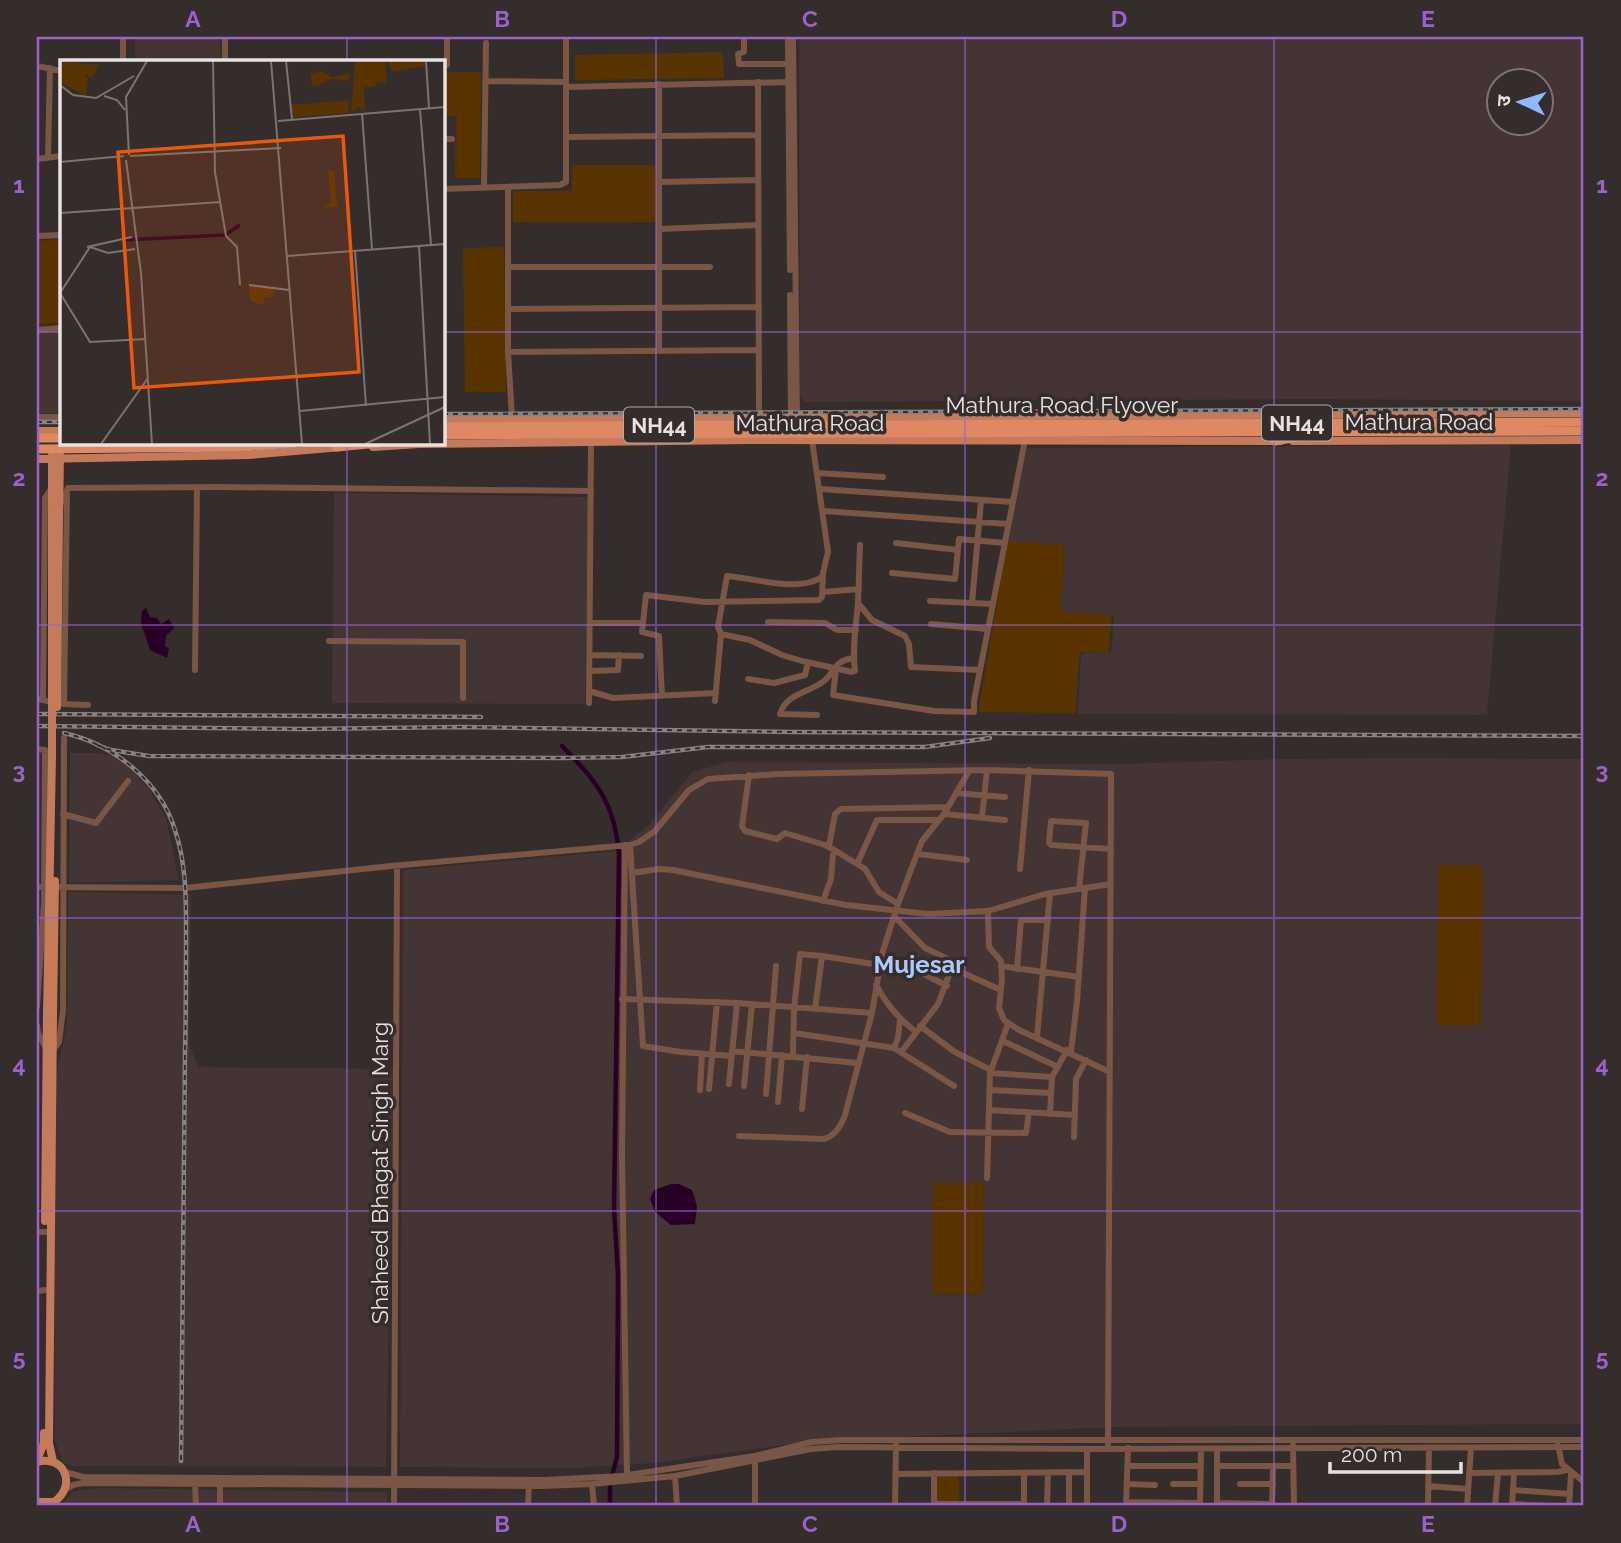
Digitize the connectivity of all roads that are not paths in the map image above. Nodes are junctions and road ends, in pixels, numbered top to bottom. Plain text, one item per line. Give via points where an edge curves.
1 (123, 37) edge
2 (225, 37) edge
3 (447, 37) edge
4 (566, 37) edge
5 (744, 37) edge
6 (788, 37) edge
7 (793, 37) edge
8 (486, 43) dead end
9 (123, 60) edge
10 (225, 60) edge
11 (788, 64) junction
12 (37, 65) edge
13 (444, 67) edge
14 (50, 68) junction
15 (60, 71) edge
16 (485, 81) junction
17 (758, 82) junction
18 (791, 82) junction
19 (566, 84) junction
20 (659, 84) junction
21 (758, 135) junction
22 (659, 136) junction
23 (567, 137) junction
24 (444, 139) edge
25 (452, 139) dead end
26 (60, 156) edge
27 (48, 158) junction
28 (37, 159) edge
29 (758, 180) junction
30 (659, 182) junction
31 (484, 188) junction
32 (508, 188) junction
33 (444, 189) edge
34 (758, 225) junction
35 (659, 229) junction
36 (60, 235) edge
37 (37, 236) edge
38 (509, 267) junction
39 (659, 267) junction
40 (710, 267) dead end
41 (759, 307) junction
42 (659, 308) junction
43 (509, 309) junction
44 (60, 328) edge
45 (37, 330) edge
46 (758, 350) junction
47 (659, 351) junction
48 (508, 352) junction
49 (1584, 413) edge
50 (60, 416) edge
51 (37, 417) edge
52 (512, 417) junction
53 (759, 417) junction
54 (794, 417) junction
55 (444, 419) edge
56 (485, 419) junction
57 (1584, 422) edge
58 (545, 425) junction
59 (444, 427) edge
60 (1009, 428) junction
61 (37, 431) edge
62 (58, 431) edge
63 (1584, 431) edge
64 (1325, 432) junction
65 (444, 435) edge
66 (37, 438) edge
67 (60, 438) edge
68 (794, 440) junction
69 (812, 440) junction
70 (1025, 440) junction
71 (1584, 440) edge
72 (1275, 441) junction
73 (592, 442) junction
74 (76, 444) edge
75 (282, 444) edge
76 (368, 444) edge
77 (419, 444) edge
78 (444, 444) edge
79 (336, 447) junction
80 (37, 449) edge
81 (38, 459) edge
82 (56, 459) junction
83 (73, 459) junction
84 (83, 459) junction
85 (60, 473) junction
86 (817, 473) junction
87 (883, 477) dead end
88 (52, 487) junction
89 (197, 487) junction
90 (67, 489) junction
91 (820, 489) junction
92 (591, 491) junction
93 (981, 502) junction
94 (1013, 502) junction
95 (56, 511) junction
96 (823, 511) junction
97 (980, 522) junction
98 (1008, 524) junction
99 (978, 541) junction
100 (896, 543) dead end
101 (1005, 543) junction
102 (860, 545) dead end
103 (958, 550) junction
104 (892, 573) dead end
105 (822, 576) junction
106 (859, 589) junction
107 (823, 592) junction
108 (722, 600) junction
109 (930, 601) dead end
110 (858, 603) junction
111 (972, 603) junction
112 (993, 604) junction
113 (768, 622) dead end
114 (590, 623) junction
115 (643, 623) junction
116 (932, 624) dead end
117 (988, 629) junction
118 (856, 630) junction
119 (721, 634) junction
120 (329, 640) dead end
121 (590, 655) junction
122 (619, 655) junction
123 (641, 656) dead end
124 (853, 658) junction
125 (808, 663) junction
126 (834, 669) junction
127 (195, 670) dead end
128 (980, 670) junction
129 (590, 671) junction
130 (748, 679) dead end
131 (589, 691) junction
132 (716, 693) junction
133 (662, 696) junction
134 (463, 698) dead end
135 (40, 699) edge
136 (715, 701) dead end
137 (589, 703) dead end
138 (64, 704) junction
139 (88, 705) dead end
140 (817, 715) dead end
141 (64, 738) dead end
142 (37, 749) edge
143 (987, 770) junction
144 (1029, 770) junction
145 (969, 771) junction
146 (41, 772) edge
147 (63, 772) junction
148 (749, 775) junction
149 (128, 781) dead end
150 (956, 793) junction
151 (985, 796) junction
152 (1005, 797) dead end
153 (946, 810) junction
154 (63, 814) junction
155 (982, 817) junction
156 (938, 820) junction
157 (1005, 820) dead end
158 (41, 841) edge
159 (626, 845) junction
160 (828, 846) junction
161 (1083, 848) junction
162 (1111, 849) junction
163 (836, 851) junction
164 (918, 854) junction
165 (967, 860) dead end
166 (857, 864) junction
167 (397, 866) junction
168 (1020, 869) dead end
169 (632, 873) junction
170 (1111, 884) junction
171 (39, 888) edge
172 (63, 888) junction
173 (1082, 888) junction
174 (1050, 893) junction
175 (823, 901) junction
176 (897, 910) junction
177 (988, 911) junction
178 (1048, 920) junction
179 (822, 956) junction
180 (880, 965) junction
181 (776, 966) dead end
182 (1001, 966) junction
183 (952, 968) junction
184 (1017, 969) junction
185 (1045, 972) junction
186 (924, 974) dead end
187 (1079, 977) junction
188 (876, 985) junction
189 (947, 986) junction
190 (1000, 990) junction
191 (622, 999) junction
192 (641, 1000) junction
193 (717, 1002) junction
194 (737, 1003) junction
195 (752, 1004) junction
196 (773, 1005) junction
197 (37, 1007) edge
198 (794, 1008) junction
199 (815, 1009) junction
200 (872, 1013) junction
201 (900, 1020) junction
202 (1008, 1024) junction
203 (37, 1025) edge
204 (918, 1029) junction
205 (794, 1033) junction
206 (1037, 1037) junction
207 (1003, 1041) junction
208 (863, 1042) junction
209 (894, 1048) junction
210 (50, 1049) junction
211 (902, 1051) junction
212 (1069, 1051) junction
213 (747, 1052) junction
214 (732, 1053) junction
215 (702, 1054) junction
216 (711, 1054) junction
217 (767, 1054) junction
218 (782, 1055) junction
219 (793, 1055) junction
220 (807, 1057) junction
221 (1086, 1060) junction
222 (857, 1063) junction
223 (37, 1065) edge
224 (50, 1065) junction
225 (1058, 1067) junction
226 (991, 1072) junction
227 (1110, 1072) junction
228 (1052, 1077) junction
229 (729, 1084) dead end
230 (744, 1086) dead end
231 (954, 1086) dead end
232 (709, 1089) dead end
233 (699, 1090) dead end
234 (990, 1090) junction
235 (1051, 1093) junction
236 (766, 1094) dead end
237 (778, 1102) dead end
238 (802, 1110) dead end
239 (990, 1110) junction
240 (1029, 1112) junction
241 (41, 1113) edge
242 (905, 1113) dead end
243 (1050, 1114) junction
244 (1075, 1115) junction
245 (989, 1132) junction
246 (739, 1136) dead end
247 (1074, 1137) dead end
248 (987, 1178) dead end
249 (44, 1232) edge
250 (41, 1290) edge
251 (1558, 1440) junction
252 (1584, 1440) edge
253 (896, 1444) junction
254 (1111, 1445) junction
255 (1293, 1445) junction
256 (1584, 1447) edge
257 (1128, 1448) junction
258 (1429, 1448) junction
259 (1471, 1448) junction
260 (1558, 1448) junction
261 (1087, 1449) junction
262 (1200, 1449) junction
263 (1217, 1449) junction
264 (755, 1459) junction
265 (37, 1461) edge
266 (53, 1461) junction
267 (1128, 1466) junction
268 (1200, 1466) junction
269 (1217, 1466) junction
270 (1273, 1466) junction
271 (1293, 1466) junction
272 (1569, 1471) junction
273 (65, 1472) junction
274 (1048, 1472) junction
275 (1069, 1472) junction
276 (1087, 1472) junction
277 (934, 1473) junction
278 (1024, 1473) junction
279 (1470, 1473) junction
280 (1497, 1473) junction
281 (1514, 1473) junction
282 (896, 1474) junction
283 (675, 1476) junction
284 (623, 1478) junction
285 (603, 1480) junction
286 (1584, 1482) edge
287 (394, 1483) junction
288 (528, 1483) junction
289 (195, 1484) junction
290 (220, 1484) junction
291 (592, 1484) junction
292 (1128, 1484) junction
293 (1173, 1484) dead end
294 (1200, 1484) junction
295 (1240, 1484) dead end
296 (1273, 1484) junction
297 (1155, 1485) dead end
298 (1428, 1486) junction
299 (1468, 1489) junction
300 (65, 1490) junction
301 (1513, 1490) junction
302 (1570, 1494) junction
303 (53, 1504) edge
304 (1126, 1504) edge
305 (1200, 1504) edge
306 (37, 1505) edge
307 (934, 1505) edge
308 (1024, 1505) edge
309 (1217, 1505) edge
310 (1272, 1505) edge
311 (1512, 1505) edge
312 (196, 1506) edge
313 (220, 1506) edge
314 (394, 1506) edge
315 (528, 1506) edge
316 (594, 1506) edge
317 (677, 1506) edge
318 (755, 1506) edge
319 (895, 1506) edge
320 (1047, 1506) edge
321 (1069, 1506) edge
322 (1087, 1506) edge
323 (1294, 1506) edge
324 (1428, 1506) edge
325 (1467, 1506) edge
326 (1495, 1506) edge
327 (1550, 1506) edge
328 (1569, 1506) edge

1 - 9 street
2 - 10 street
3 - 13 street
4 - 19 street
5 - 11 street via 739,64
6 - 11 street
7 - 18 street
8 - 16 street
11 - 18 street
12 - 14 street
14 - 15 street
14 - 27 street
16 - 19 street
16 - 31 street
17 - 18 street
17 - 20 street
17 - 21 street
18 - 54 street
19 - 20 street
19 - 23 street
20 - 22 street
21 - 22 street
21 - 29 street
22 - 23 street
22 - 30 street
23 - 32 street via 564,184
24 - 25 street
26 - 27 street
27 - 28 street
29 - 30 street
29 - 34 street
30 - 35 street
31 - 32 street
31 - 33 street
32 - 38 street
34 - 35 street
34 - 41 street
35 - 39 street
36 - 37 street
38 - 39 street
38 - 43 street
39 - 40 street
39 - 42 street
41 - 42 street
41 - 46 street
42 - 43 street
42 - 47 street
43 - 48 street
44 - 45 street
46 - 47 street
46 - 53 street
47 - 48 street
48 - 52 street
49 - 54 main road, Mathura Road
50 - 51 street
52 - 53 main road, Mathura Road
52 - 56 main road, Mathura Road
53 - 54 main road, Mathura Road
54 - 68 street
55 - 56 main road, Mathura Road
56 - 58 highway
57 - 60 highway, Mathura Road Flyover / NH44
58 - 59 highway, NH44
58 - 60 highway, Mathura Road Flyover / NH44, bridge
60 - 64 highway, Mathura Road Flyover / NH44
60 - 65 highway, Mathura Road Flyover / NH44, bridge
61 - 62 main road
62 - 82 main road
63 - 64 highway, Mathura Road / NH44
64 - 72 highway
66 - 67 highway, bridge
68 - 69 main road, Mathura Road
68 - 73 main road, Mathura Road
69 - 70 main road, Mathura Road
69 - 86 street
70 - 72 main road, Mathura Road
70 - 94 street
71 - 72 main road, Mathura Road
73 - 78 main road, Mathura Road
73 - 92 street
74 - 84 main road
75 - 80 highway, bridge
76 - 79 highway
77 - 79 main road, Mathura Road
79 - 84 main road, Mathura Road via 249,455
81 - 82 main road, Mathura Road
81 - 88 main road via 48,470
82 - 83 main road, Mathura Road
82 - 85 main road
82 - 88 main road
83 - 84 main road, Mathura Road
83 - 85 main road
85 - 95 main road
86 - 87 street
86 - 91 street
88 - 95 main road
88 - 135 street via 45,498
89 - 90 street
89 - 92 street
89 - 127 street
90 - 95 street
90 - 138 street
91 - 93 street
91 - 96 street
92 - 114 street
93 - 94 street
93 - 97 street
94 - 98 street
95 - 210 main road, bridge
96 - 97 street
96 - 105 street via 828,552
97 - 98 street
97 - 99 street
98 - 101 street
99 - 101 street
99 - 103 street via 959,539
99 - 111 street
100 - 103 street
101 - 112 street
102 - 106 street
103 - 104 street via 955,579
105 - 107 street
105 - 108 street via 811,582 780,583 727,576
106 - 107 street
106 - 110 street
107 - 108 street via 819,600
108 - 115 street via 646,594
108 - 119 street
109 - 111 street
110 - 118 street
110 - 128 street via 872,620 906,638 912,667
111 - 112 street
112 - 117 street
113 - 118 street via 825,623 837,630
114 - 115 street
114 - 121 street
115 - 133 street via 642,633 659,636
116 - 117 street
117 - 128 street
118 - 124 street
119 - 125 street
119 - 132 street
120 - 134 street via 463,642
121 - 122 street
121 - 129 street
122 - 123 street
122 - 129 street via 618,670
124 - 126 street
124 - 126 street via 854,672
125 - 126 street
125 - 130 street via 804,675 781,681
126 - 128 street via 832,695 934,711 974,712
126 - 140 street via 820,684 788,701 780,714
129 - 131 street
131 - 133 street via 613,698
131 - 137 street
132 - 133 street
132 - 136 street
135 - 138 street
138 - 139 street
141 - 147 street
142 - 146 street via 45,750
143 - 144 street
143 - 145 street
143 - 151 street
144 - 162 street via 1111,774
144 - 168 street
145 - 148 street
145 - 150 street
146 - 147 street
146 - 158 street
147 - 154 street
148 - 159 street via 699,782 655,831
148 - 160 street via 745,831 777,839 785,832
149 - 154 street via 96,822
150 - 151 street
150 - 153 street
151 - 152 street
151 - 155 street
153 - 155 street
153 - 156 street
153 - 160 street via 841,808 835,814
154 - 172 street
155 - 157 street
156 - 164 street
156 - 166 street via 877,820
158 - 171 street
159 - 167 street
159 - 169 street
159 - 191 street
160 - 163 street
161 - 161 street via 1086,822 1051,821 1050,844
161 - 162 street
161 - 173 street
162 - 170 street
163 - 166 street
163 - 175 street
164 - 165 street
164 - 176 street
166 - 176 street
167 - 172 street via 185,888
167 - 287 street, Shaheed Bhagat Singh Marg
169 - 175 street via 673,870
169 - 192 street
170 - 173 street
170 - 227 street
171 - 172 street
171 - 197 street
172 - 210 street via 62,1026 59,1042
173 - 174 street
173 - 187 street
174 - 177 street
174 - 178 street
175 - 176 street
176 - 177 street via 928,914
176 - 180 street
176 - 183 street via 925,948 953,960
177 - 182 street via 989,947
178 - 184 street via 1021,920
178 - 185 street
179 - 180 street
179 - 198 street via 799,956
179 - 199 street
180 - 188 street
181 - 196 street
182 - 184 street
182 - 190 street
183 - 189 street
183 - 190 street
184 - 185 street
185 - 187 street
185 - 206 street
186 - 189 street
187 - 212 street
188 - 200 street
188 - 201 street
189 - 204 street
190 - 202 street via 1000,1012
191 - 192 street
191 - 284 street
192 - 193 street
192 - 215 street via 644,1048
193 - 194 street
193 - 216 street
194 - 195 street
194 - 214 street
195 - 196 street
195 - 213 street
196 - 198 street
196 - 217 street
198 - 199 street
198 - 205 street
199 - 200 street
200 - 208 street
201 - 204 street
201 - 209 street
202 - 206 street
202 - 207 street
203 - 210 street
204 - 211 street
204 - 226 street
205 - 208 street
205 - 219 street
206 - 212 street
207 - 225 street
207 - 226 street
208 - 209 street
208 - 222 street
209 - 211 street
210 - 224 main road
211 - 231 street
212 - 221 street
212 - 225 street
213 - 214 street
213 - 217 street
213 - 230 street
214 - 216 street
214 - 229 street
215 - 216 street
215 - 233 street
216 - 232 street
217 - 218 street
217 - 236 street
218 - 219 street
218 - 237 street
219 - 220 street
220 - 222 street
220 - 238 street
221 - 227 street
221 - 244 street via 1077,1077
222 - 246 street via 842,1123 830,1138
223 - 224 street
224 - 241 main road
224 - 249 main road
225 - 228 street
226 - 228 street
226 - 234 street
227 - 254 street
228 - 235 street
234 - 235 street
234 - 239 street
235 - 243 street
239 - 240 street
239 - 245 street
240 - 243 street
240 - 245 street via 1026,1133
241 - 249 main road
242 - 245 street via 950,1132
243 - 244 street
244 - 247 street
245 - 248 street
249 - 250 main road
249 - 266 main road
250 - 265 main road via 44,1443
251 - 252 street
251 - 255 street
251 - 260 street
253 - 254 street
253 - 261 street
253 - 264 street via 812,1443
253 - 282 street
254 - 255 street
254 - 257 street
254 - 261 street
255 - 258 street
255 - 263 street
255 - 271 street
256 - 260 street
257 - 262 street
257 - 267 street
258 - 259 street
258 - 298 street
259 - 260 street
259 - 279 street
260 - 272 street
261 - 276 street
262 - 263 street
262 - 268 street
263 - 269 street
264 - 283 street
264 - 284 street
264 - 318 street
265 - 266 main road
266 - 273 main road
267 - 268 street
267 - 292 street
268 - 294 street
269 - 270 street
269 - 309 street
270 - 271 street
270 - 296 street
271 - 323 street
272 - 281 street
272 - 286 street
272 - 302 street
273 - 287 street via 83,1477
273 - 300 main road
274 - 275 street
274 - 278 street
274 - 320 street
275 - 276 street
275 - 321 street
276 - 322 street
277 - 278 street
277 - 282 street
277 - 307 street
278 - 308 street
279 - 280 street
279 - 299 street
280 - 281 street
280 - 326 street
281 - 301 street
282 - 319 street
283 - 284 street
283 - 317 street
284 - 285 street
285 - 288 street
285 - 291 street
287 - 288 street
287 - 290 street
287 - 314 street, Shaheed Bhagat Singh Marg
288 - 291 street
288 - 315 street
289 - 290 street
289 - 300 street via 83,1483
289 - 312 street
290 - 313 street
291 - 316 street
292 - 297 street
292 - 304 street
293 - 294 street
294 - 305 street
295 - 296 street
296 - 310 street
298 - 299 street
298 - 324 street
299 - 325 street
300 - 303 main road
301 - 302 street
301 - 311 street
302 - 328 street
303 - 306 main road
304 - 305 street
307 - 308 street
309 - 310 street
311 - 327 street

